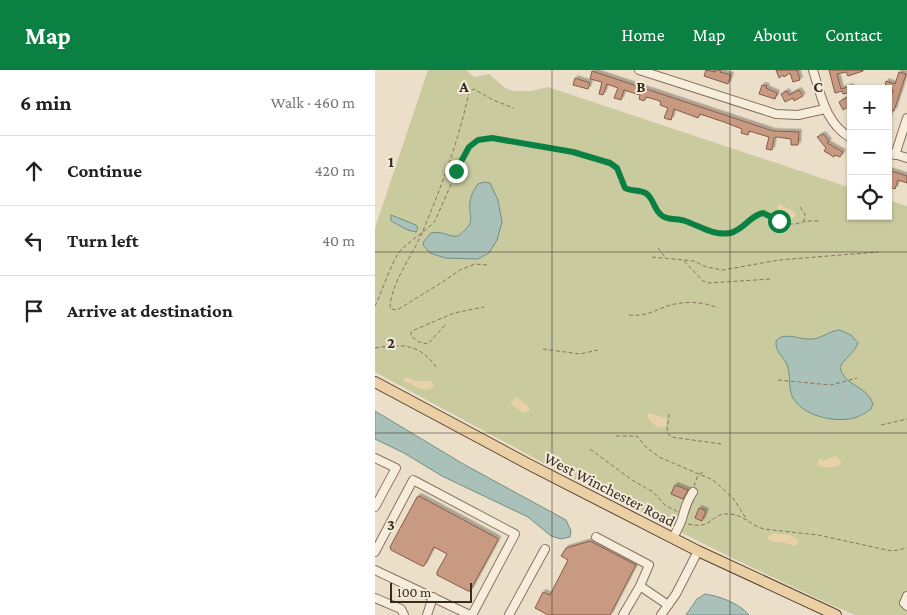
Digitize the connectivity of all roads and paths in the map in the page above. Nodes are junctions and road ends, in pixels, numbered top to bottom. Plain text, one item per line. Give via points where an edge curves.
1 (639, 70) edge
2 (813, 70) edge
3 (514, 108) dead end
4 (825, 109) junction
5 (907, 118) edge
6 (847, 135) edge
7 (892, 154) edge
8 (907, 158) edge
9 (800, 207) dead end
10 (819, 221) dead end
11 (803, 222) junction
12 (421, 234) junction
13 (658, 248) dead end
14 (878, 252) dead end
15 (652, 257) dead end
16 (667, 258) junction
17 (681, 260) junction
18 (487, 265) dead end
19 (771, 279) dead end
20 (375, 306) edge
21 (484, 307) dead end
22 (717, 308) dead end
23 (629, 315) dead end
24 (445, 325) dead end
25 (375, 348) edge
26 (543, 349) dead end
27 (598, 350) dead end
28 (436, 367) dead end
29 (857, 378) dead end
30 (778, 380) dead end
31 (375, 382) edge
32 (669, 414) dead end
33 (907, 419) edge
34 (881, 425) dead end
35 (616, 436) dead end
36 (721, 444) dead end
37 (590, 449) dead end
38 (375, 458) edge
39 (703, 472) dead end
40 (699, 474) junction
41 (693, 492) joint
42 (375, 507) edge
43 (682, 516) junction
44 (748, 521) junction
45 (596, 537) dead end
46 (673, 538) junction
47 (907, 548) edge
48 (545, 549) dead end
49 (698, 551) junction
50 (375, 552) edge
51 (375, 570) edge
52 (640, 586) junction
53 (907, 596) edge
54 (375, 598) edge
55 (433, 598) junction
56 (668, 605) junction
57 (907, 606) edge
58 (404, 615) edge
59 (427, 615) edge
60 (471, 615) edge
61 (509, 615) edge
62 (623, 615) edge
63 (661, 615) edge
64 (835, 615) edge

1 - 4 street via 777,114 798,115
2 - 4 street
3 - 12 path via 474,89 469,92 458,138
4 - 6 street via 834,125
5 - 7 street
7 - 8 street
9 - 11 path via 805,214
10 - 11 path
11 - 12 path via 786,224 763,213 752,217 733,232 708,231 661,215 648,195 625,188 617,168 610,163 573,152 492,138 474,142 465,152 435,221
12 - 18 path via 390,302 389,307 393,310 467,266
12 - 20 path via 401,249
13 - 16 path
14 - 17 path via 779,260 723,270
15 - 16 path
16 - 17 path
17 - 19 path via 709,283
21 - 24 path via 454,313 413,331 411,336 428,344
22 - 23 path via 701,303 679,304 649,314
25 - 28 path via 411,347 423,352
26 - 27 path via 579,354
29 - 30 path via 836,385
31 - 46 main road, West Winchester Road
32 - 36 path via 667,432 671,437
33 - 34 path
35 - 40 path via 637,436 654,454
37 - 43 path
38 - 42 street via 396,468
39 - 40 path
40 - 41 path
40 - 44 path via 720,485
41 - 43 street
43 - 44 path via 688,524 700,526 723,514 737,515
43 - 46 street
44 - 47 path via 757,528 823,536 893,551
45 - 52 street via 649,565
46 - 49 main road, West Winchester Road
48 - 61 street
49 - 56 street
49 - 64 main road, West Winchester Road
50 - 60 street via 413,480 515,534
51 - 55 street
52 - 56 street
52 - 62 street
53 - 57 street via 904,603
54 - 58 street via 401,609
55 - 59 street
55 - 60 street
56 - 63 street

